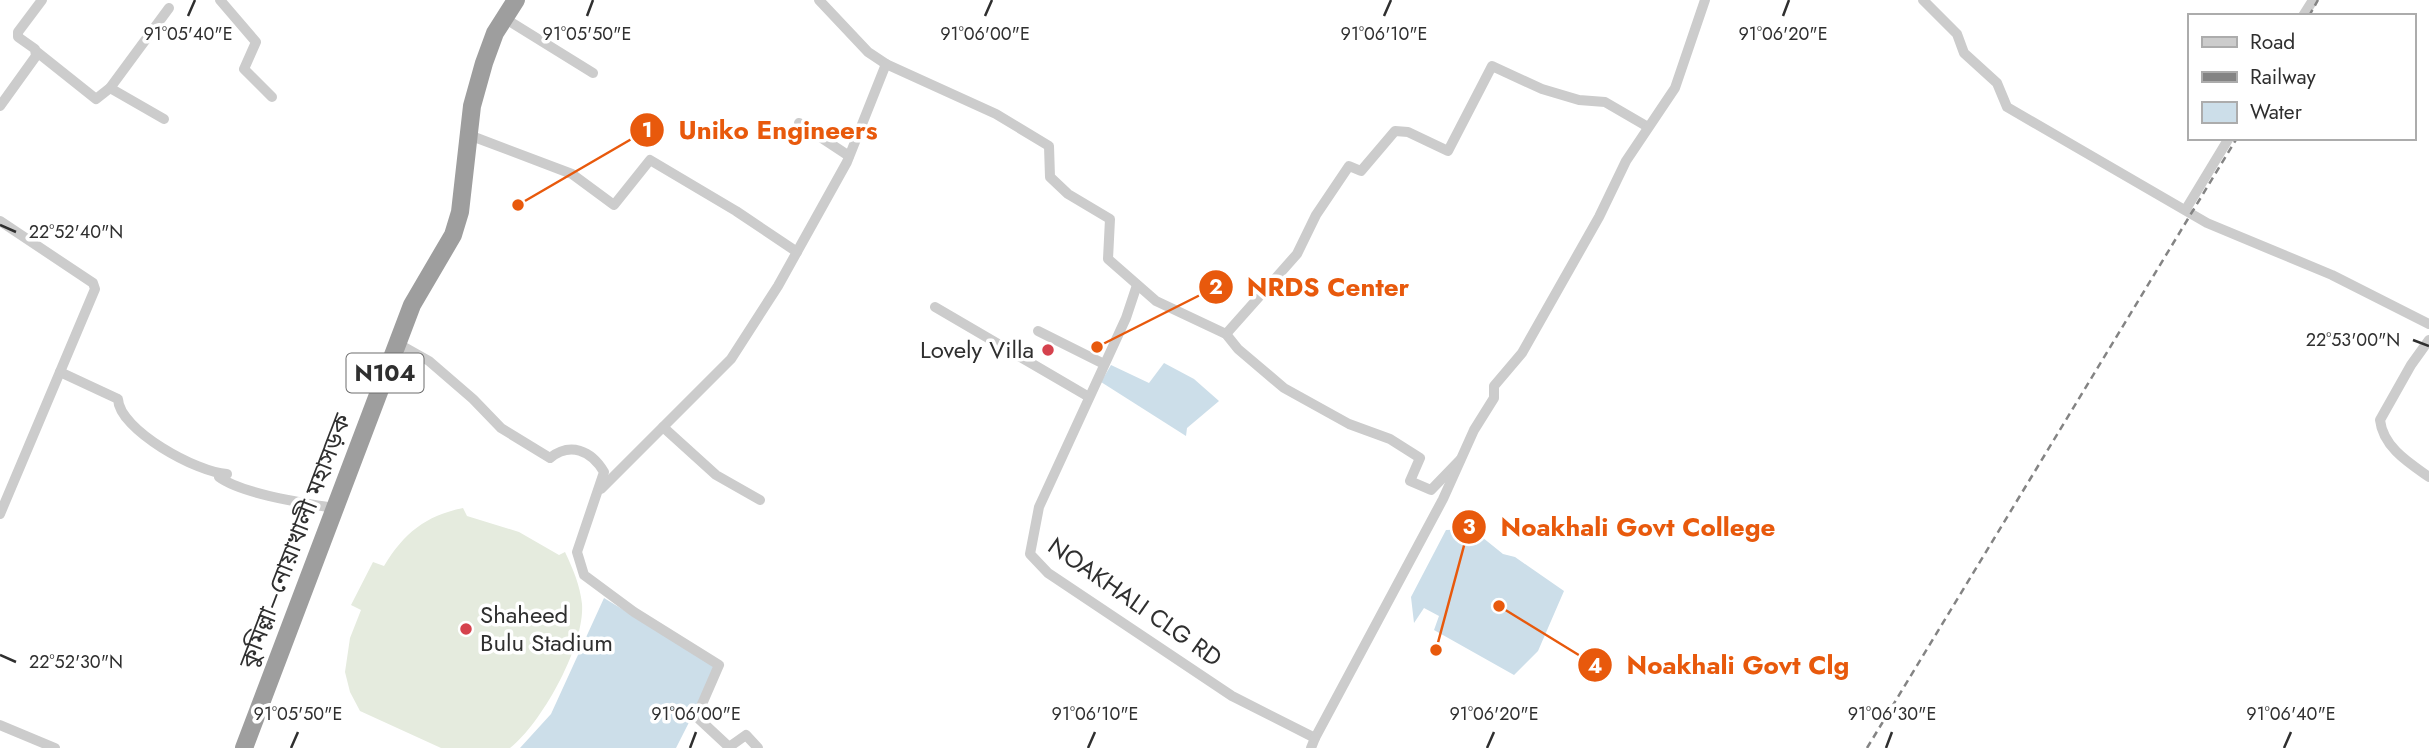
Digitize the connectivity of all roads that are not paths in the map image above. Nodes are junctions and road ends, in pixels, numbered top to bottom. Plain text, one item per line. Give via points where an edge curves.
1 (42, 0) edge
2 (220, 0) edge
3 (516, 0) edge
4 (819, 0) edge
5 (1705, 0) edge
6 (1923, 0) edge
7 (169, 8) dead end
8 (504, 18) junction
9 (37, 52) junction
10 (886, 64) junction
11 (593, 73) dead end
12 (110, 88) junction
13 (272, 97) dead end
14 (0, 106) edge
15 (164, 119) dead end
16 (799, 123) dead end
17 (1648, 127) junction
18 (469, 135) junction
19 (2228, 140) edge
20 (849, 156) junction
21 (2186, 209) junction
22 (0, 221) edge
23 (797, 252) junction
24 (1137, 285) junction
25 (935, 307) dead end
26 (2429, 324) edge
27 (1038, 331) dead end
28 (1226, 334) junction
29 (2429, 340) edge
30 (397, 343) junction
31 (1104, 364) junction
32 (60, 372) junction
33 (1089, 397) junction
34 (663, 427) junction
35 (1460, 460) junction
36 (2429, 477) edge
37 (597, 493) junction
38 (760, 500) dead end
39 (334, 508) junction
40 (0, 514) edge
41 (0, 725) edge
42 (1313, 743) edge
43 (55, 748) edge
44 (244, 748) edge
45 (758, 748) edge

1 - 9 street via 18,32
2 - 13 street via 256,42 244,69
3 - 8 highway, কুমিল্লা–নোয়াখালী মহাসড়ক / N104
4 - 10 street via 868,52
5 - 17 street via 1682,74
6 - 21 street via 1957,34 1964,52 1997,83 2007,107
7 - 12 street
8 - 11 street
8 - 18 highway, কুমিল্লা–নোয়াখালী মহাসড়ক / N104 via 488,48
9 - 12 street via 96,99
9 - 14 street
10 - 20 street
10 - 24 street via 996,114 1049,146 1050,177 1068,194 1110,219 1108,259
12 - 15 street
16 - 20 street
17 - 28 street via 1605,102 1554,93 1492,66 1448,151 1408,132 1395,131 1361,171 1349,166 1297,254
17 - 35 street via 1522,353 1494,386 1494,398
18 - 23 street via 572,174 614,205 650,160
18 - 30 highway, কুমিল্লা–নোয়াখালী মহাসড়ক / N104 via 453,235 412,305
19 - 21 street
20 - 23 street
21 - 26 street via 2207,223 2332,275
22 - 32 street via 93,283 95,289
23 - 34 street via 731,359
24 - 28 street via 1156,301
24 - 31 street, NOAKHALI CLG RD
25 - 33 street
27 - 31 street
28 - 35 street via 1284,388 1420,458 1410,481 1431,489
29 - 36 street via 2380,420 2381,430 2405,461
30 - 37 street via 429,361 501,428 550,458 572,447 598,461 604,472
30 - 39 highway, কুমিল্লা–নোয়াখালী মহাসড়ক / N104
31 - 33 street, NOAKHALI CLG RD
32 - 39 street via 118,399 118,409 132,426 191,465 227,474 219,477 228,484
32 - 40 street
33 - 42 street, NOAKHALI CLG RD via 1039,507 1030,554 1034,561 1232,696
34 - 37 street
34 - 38 street via 716,475
35 - 42 street
37 - 45 street via 577,552 584,575 719,665 699,719 729,747 746,735
39 - 44 highway, কুমিল্লা–নোয়াখালী মহাসড়ক / N104
41 - 43 street

